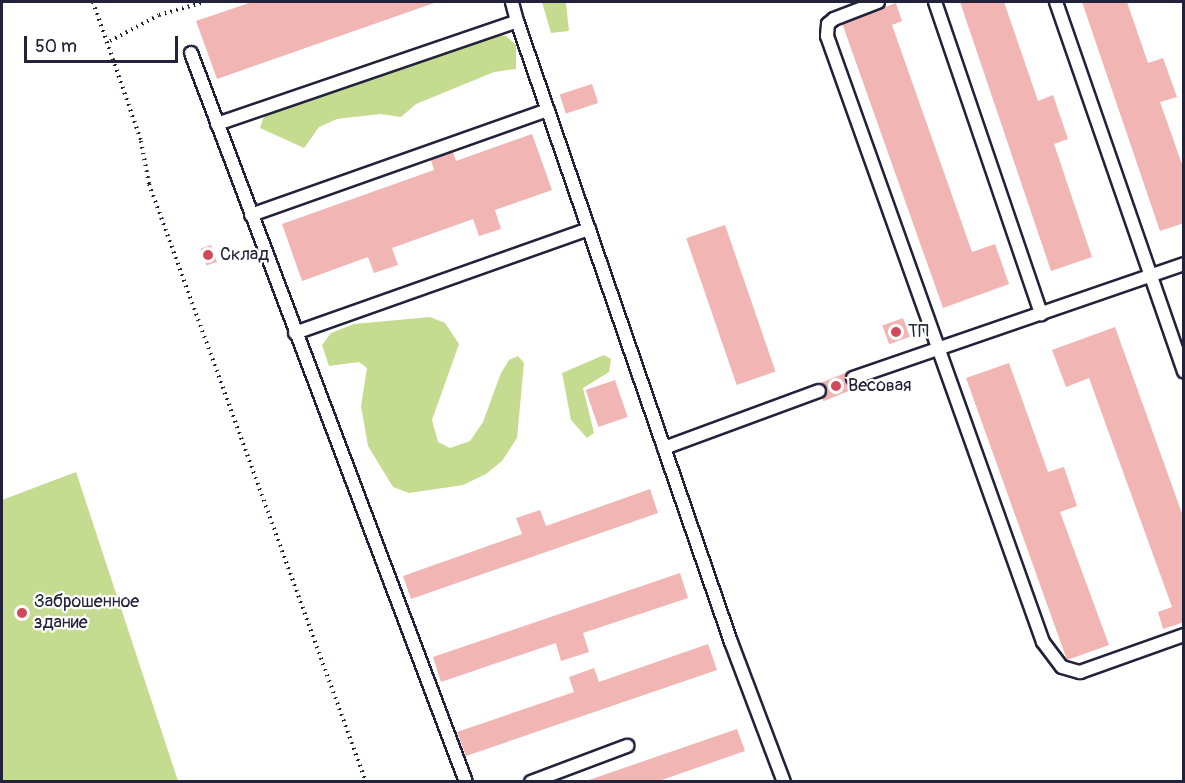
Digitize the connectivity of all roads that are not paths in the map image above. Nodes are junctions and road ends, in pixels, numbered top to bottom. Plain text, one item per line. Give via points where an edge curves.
1 (512, 2) edge
2 (878, 2) edge
3 (935, 2) edge
4 (1056, 2) edge
5 (517, 21) junction
6 (190, 53) dead end
7 (548, 110) junction
8 (217, 124) junction
9 (251, 215) junction
10 (589, 229) junction
11 (1184, 264) edge
12 (1150, 276) junction
13 (1041, 314) junction
14 (295, 333) junction
15 (938, 349) junction
16 (1184, 371) edge
17 (853, 378) dead end
18 (819, 391) dead end
19 (664, 448) junction
20 (1184, 635) edge
21 (627, 746) dead end
22 (466, 782) edge
23 (531, 782) edge
24 (784, 782) edge

1 - 5 lane
2 - 15 lane via 834,19 828,24 826,36
3 - 13 lane
4 - 12 lane
5 - 7 lane
5 - 8 lane
6 - 8 lane
7 - 9 lane
7 - 10 lane
8 - 9 lane
9 - 14 lane
10 - 14 lane
10 - 19 lane
11 - 12 lane
12 - 13 lane
12 - 16 lane
13 - 15 lane
14 - 22 lane
15 - 17 lane
15 - 20 lane via 1052,657 1062,667 1080,672
18 - 19 lane
19 - 24 lane
21 - 23 lane

